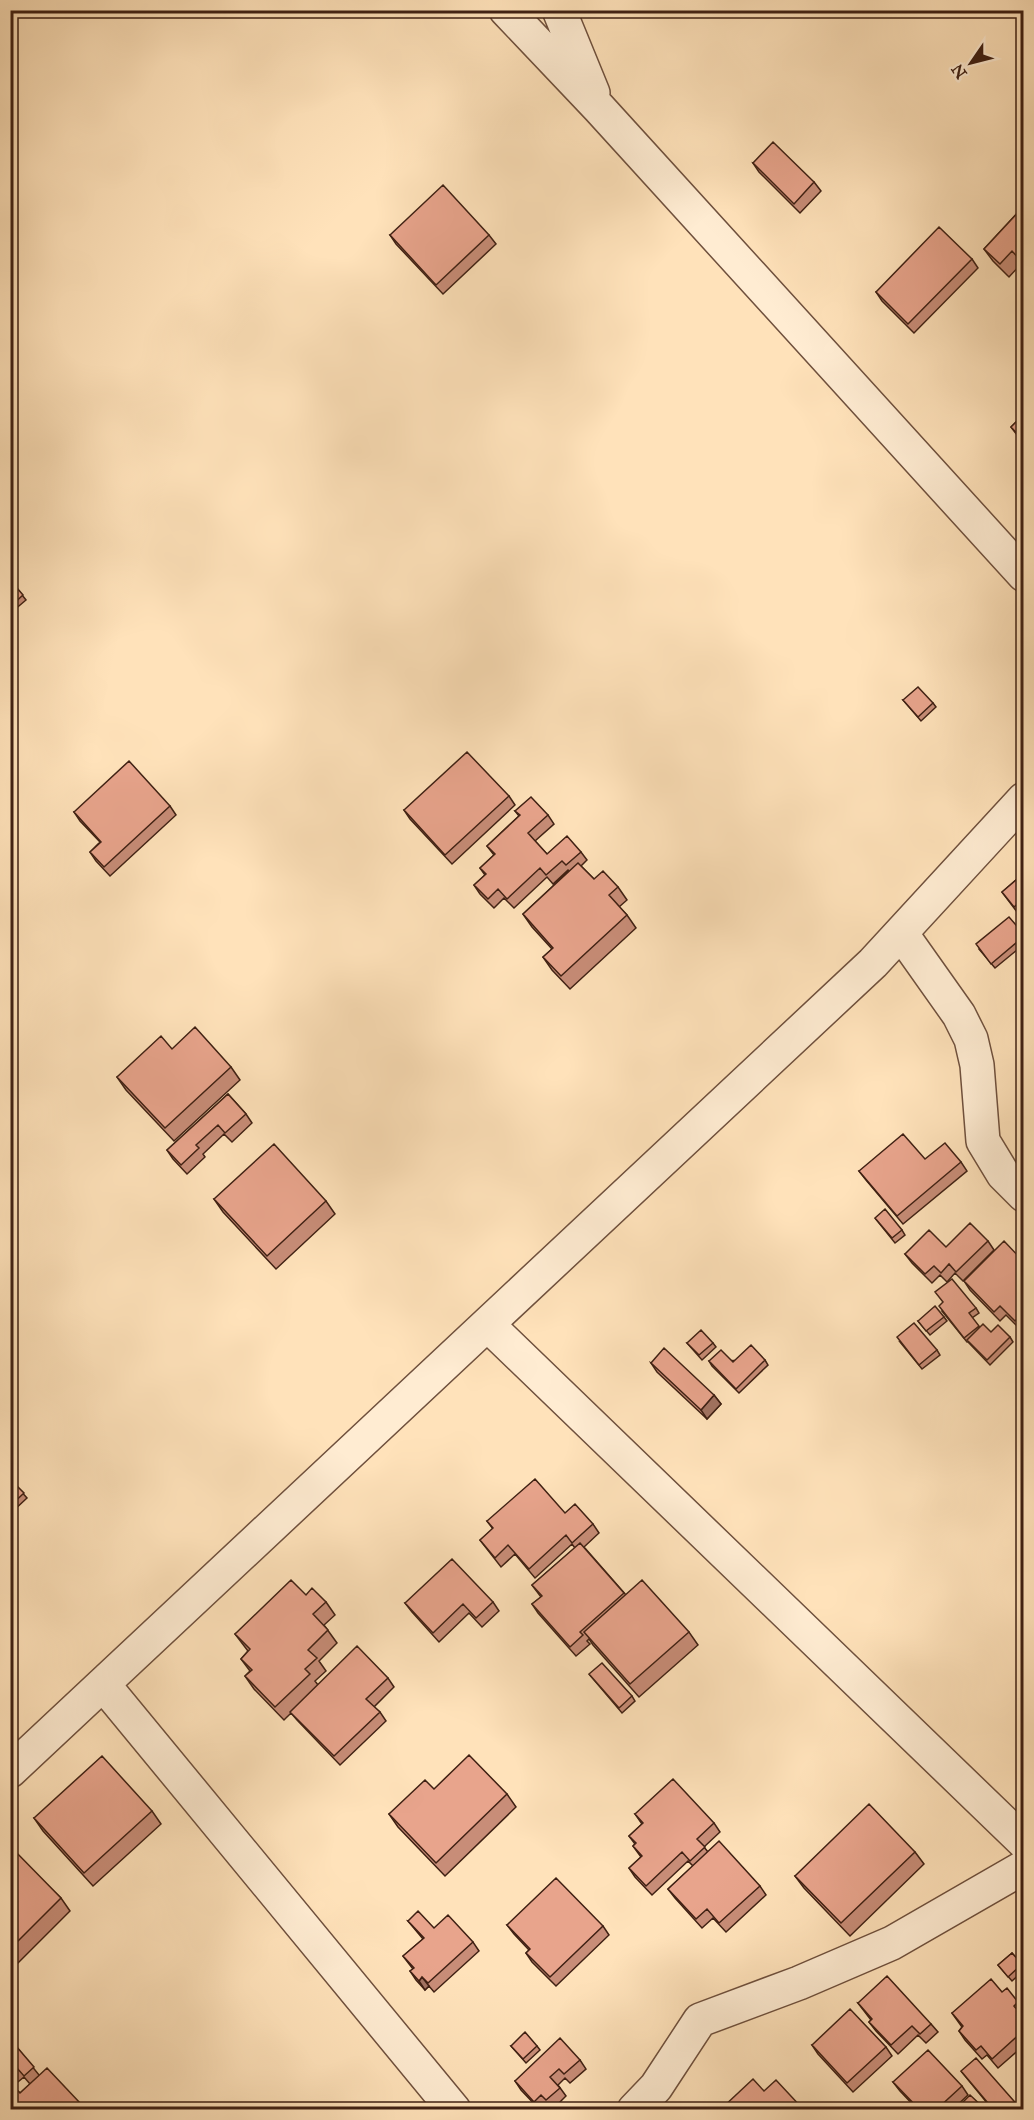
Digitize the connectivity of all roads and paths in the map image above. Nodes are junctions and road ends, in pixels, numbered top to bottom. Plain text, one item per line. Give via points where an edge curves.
1 (506, 10) edge
2 (559, 10) edge
3 (599, 108) junction
4 (1023, 575) edge
5 (1023, 799) edge
6 (900, 933) junction
7 (1023, 1195) edge
8 (488, 1325) junction
9 (103, 1684) junction
10 (10, 1772) edge
11 (1023, 1842) edge
12 (1023, 1867) edge
13 (454, 2109) edge
14 (634, 2109) edge

1 - 3 street
2 - 3 street
3 - 4 street
5 - 6 street
6 - 7 street via 959,1015 971,1039 983,1141 1003,1174
6 - 8 street via 865,971
8 - 9 street
8 - 11 street
9 - 10 street
9 - 13 street
12 - 14 street via 892,1943 700,2020 656,2087

